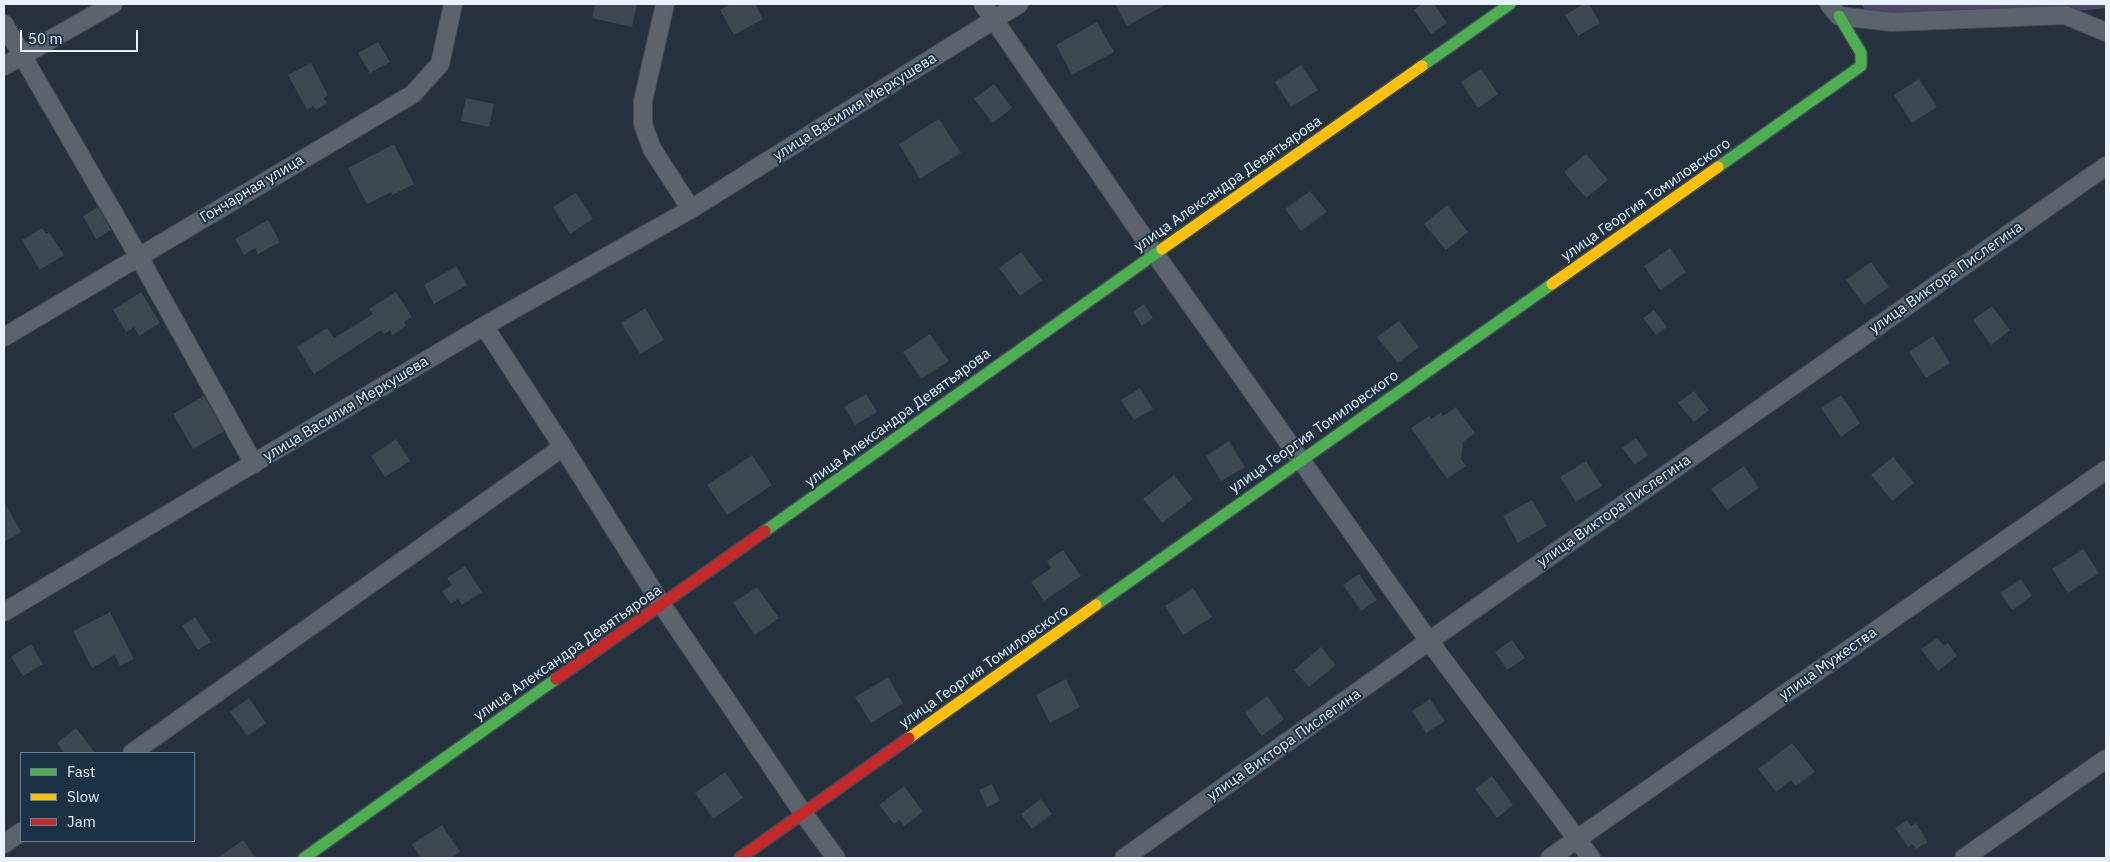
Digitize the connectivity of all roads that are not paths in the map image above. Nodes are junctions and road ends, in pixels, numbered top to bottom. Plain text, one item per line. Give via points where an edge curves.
1 (113, 4) edge
2 (454, 4) edge
3 (665, 4) edge
4 (983, 4) edge
5 (1019, 4) edge
6 (1510, 4) edge
7 (1834, 10) edge
8 (994, 20) junction
9 (4, 24) edge
10 (2106, 32) edge
11 (23, 55) junction
12 (4, 66) edge
13 (2106, 166) edge
14 (691, 209) junction
15 (1155, 254) junction
16 (139, 256) junction
17 (484, 326) junction
18 (4, 337) edge
19 (563, 447) junction
20 (1301, 460) junction
21 (254, 464) junction
22 (2106, 470) edge
23 (662, 605) junction
24 (4, 612) edge
25 (1429, 641) junction
26 (133, 752) edge
27 (2106, 759) edge
28 (804, 814) junction
29 (20, 833) edge
30 (1578, 839) junction
31 (4, 844) edge
32 (304, 858) edge
33 (740, 858) edge
34 (836, 858) edge
35 (1124, 858) edge
36 (1550, 858) edge
37 (1591, 858) edge
38 (1964, 858) edge

1 - 11 street
2 - 16 street, Гончарная улица via 440,64 413,94
3 - 14 street via 643,101 643,124 652,149
4 - 8 street
5 - 8 street, улица Василия Меркушева
6 - 15 street, улица Александра Девятьярова
7 - 10 street via 1892,22 2065,15
7 - 20 street, улица Георгия Томиловского via 1861,53 1861,66
8 - 14 street, улица Василия Меркушева
8 - 15 street
9 - 11 street
11 - 12 street
11 - 16 street
13 - 25 street, улица Виктора Пислегина
14 - 17 street, улица Василия Меркушева
15 - 20 street
15 - 23 street, улица Александра Девятьярова
16 - 18 street, Гончарная улица
16 - 21 street
17 - 19 street
17 - 21 street, улица Василия Меркушева
19 - 23 street
19 - 26 street
20 - 25 street
20 - 28 street, улица Георгия Томиловского
21 - 24 street, улица Василия Меркушева
22 - 30 street, улица Мужества
23 - 28 street
23 - 32 street, улица Александра Девятьярова
25 - 30 street
25 - 35 street, улица Виктора Пислегина
27 - 38 street
28 - 33 street, улица Георгия Томиловского
28 - 34 street
29 - 31 street
30 - 36 street, улица Мужества
30 - 37 street

